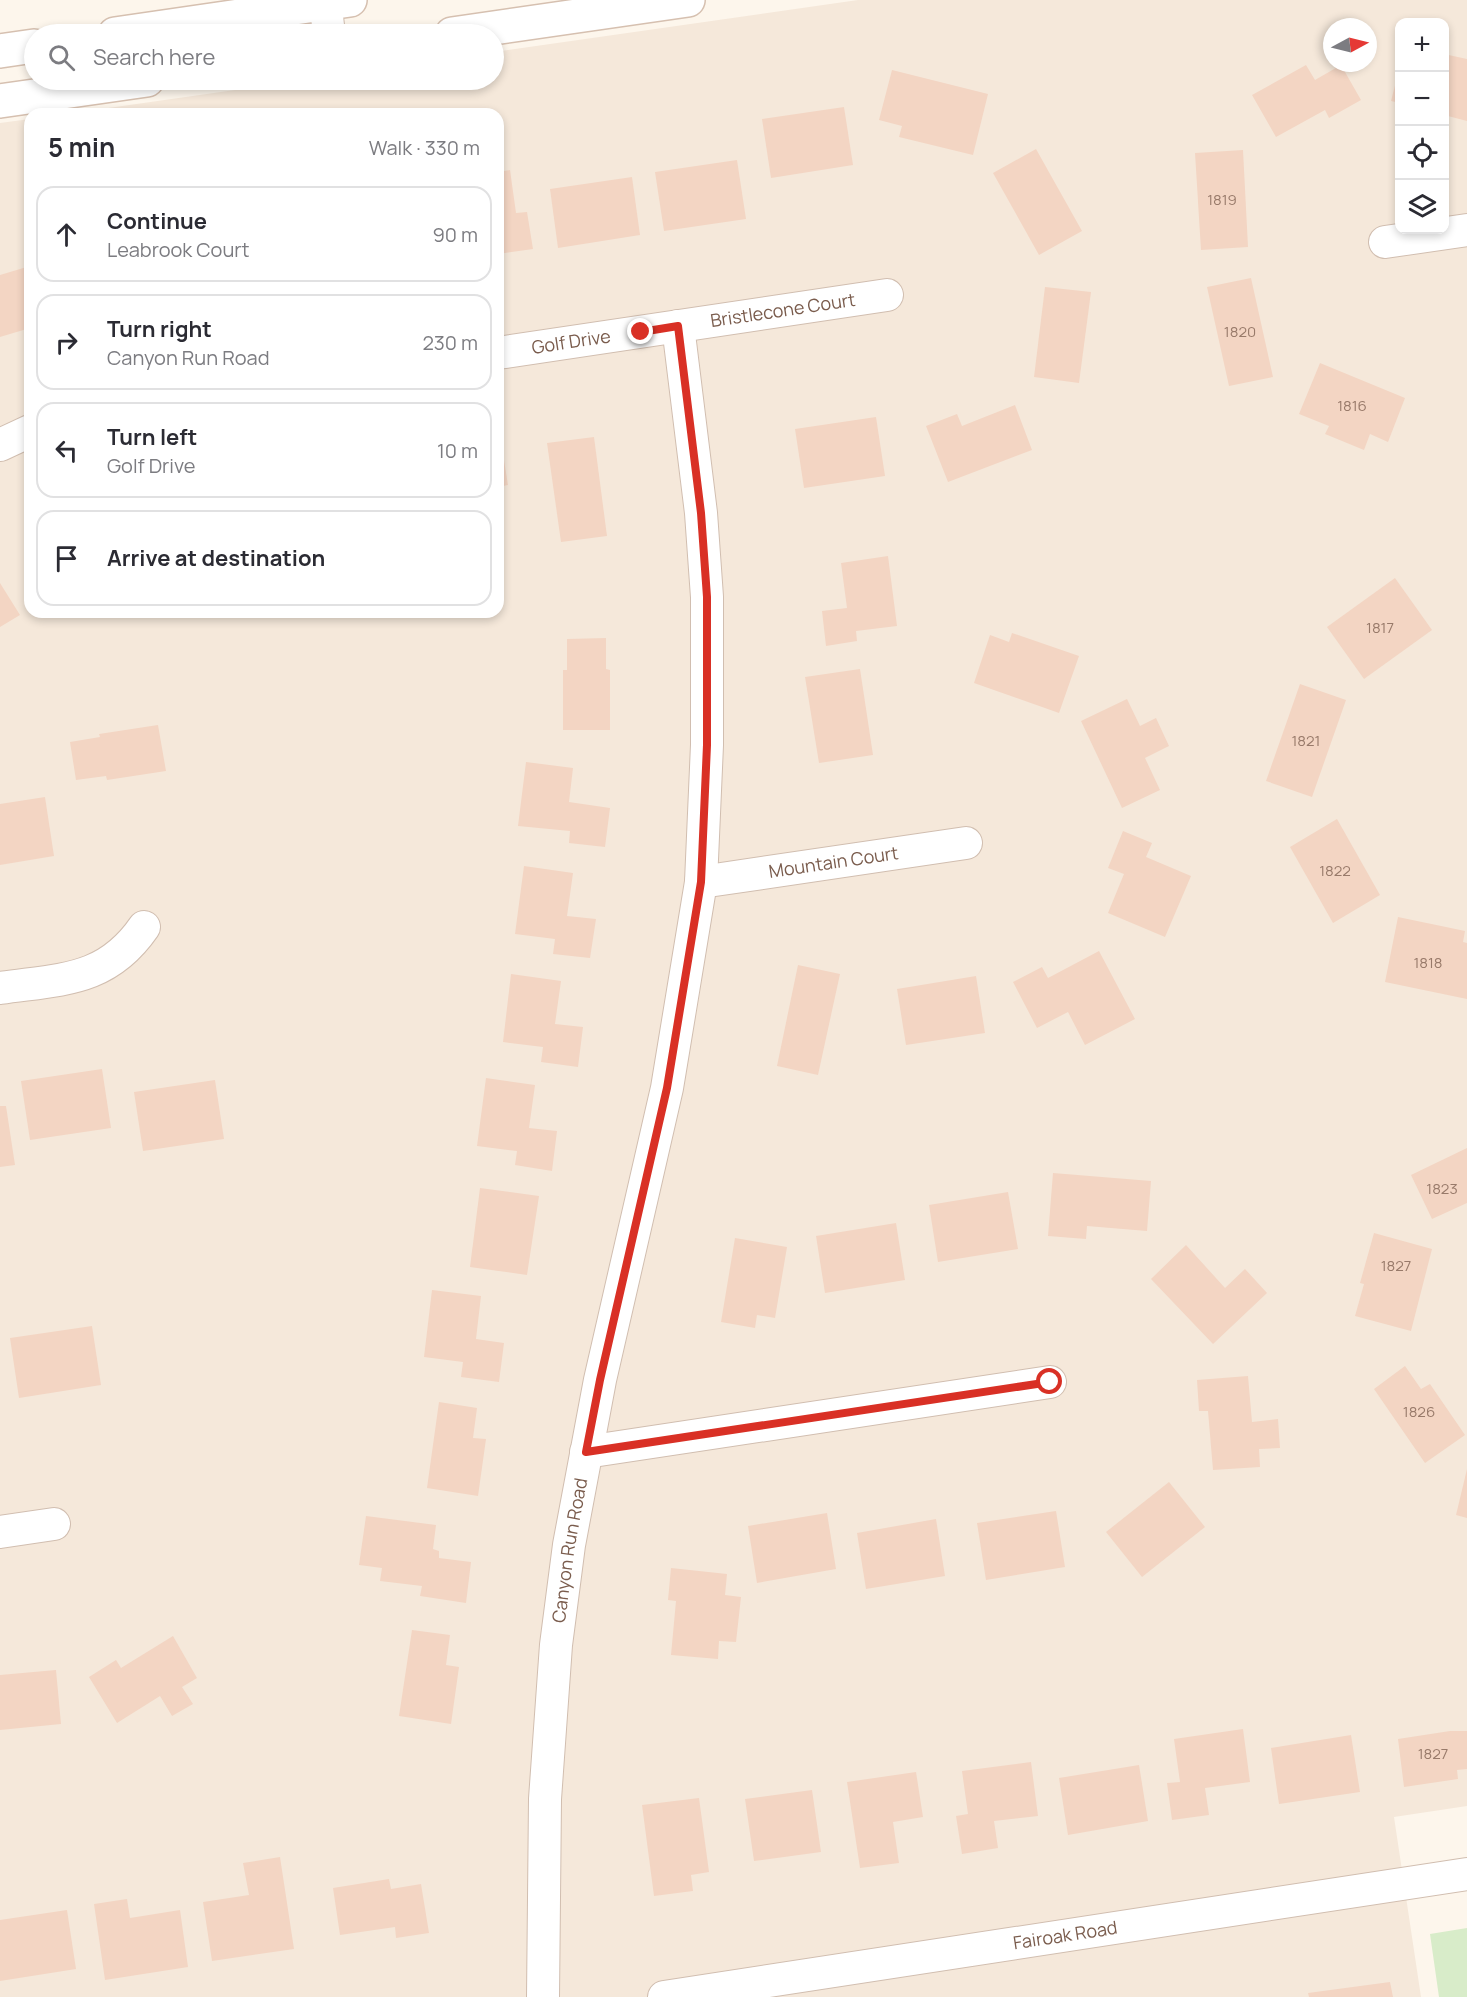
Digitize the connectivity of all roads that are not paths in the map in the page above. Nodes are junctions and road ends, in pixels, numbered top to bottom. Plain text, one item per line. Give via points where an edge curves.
1 (688, 0) edge
2 (332, 10) edge
3 (205, 24) edge
4 (504, 27) edge
5 (24, 47) edge
6 (0, 51) edge
7 (77, 90) edge
8 (0, 101) edge
9 (1467, 230) edge
10 (1384, 242) dead end
11 (887, 295) dead end
12 (678, 326) junction
13 (504, 352) edge
14 (24, 434) edge
15 (0, 445) edge
16 (966, 843) dead end
17 (701, 882) junction
18 (144, 927) dead end
19 (0, 988) edge
20 (1050, 1382) dead end
21 (586, 1452) junction
22 (54, 1524) dead end
23 (0, 1532) edge
24 (1467, 1874) edge
25 (543, 1997) edge
26 (664, 1997) edge

1 - 4 main road
2 - 3 main road
5 - 6 main road
7 - 8 main road
9 - 10 street
11 - 12 street, Bristlecone Court
12 - 13 street, Golf Drive
12 - 17 street, Canyon Run Road via 707,597 707,745
14 - 15 street
16 - 17 street, Mountain Court
17 - 21 street, Canyon Run Road via 667,1088
18 - 19 street via 130,947 112,962 88,973
20 - 21 street
21 - 25 street, Canyon Run Road via 556,1645 545,1799
22 - 23 street
24 - 26 street, Fairoak Road

